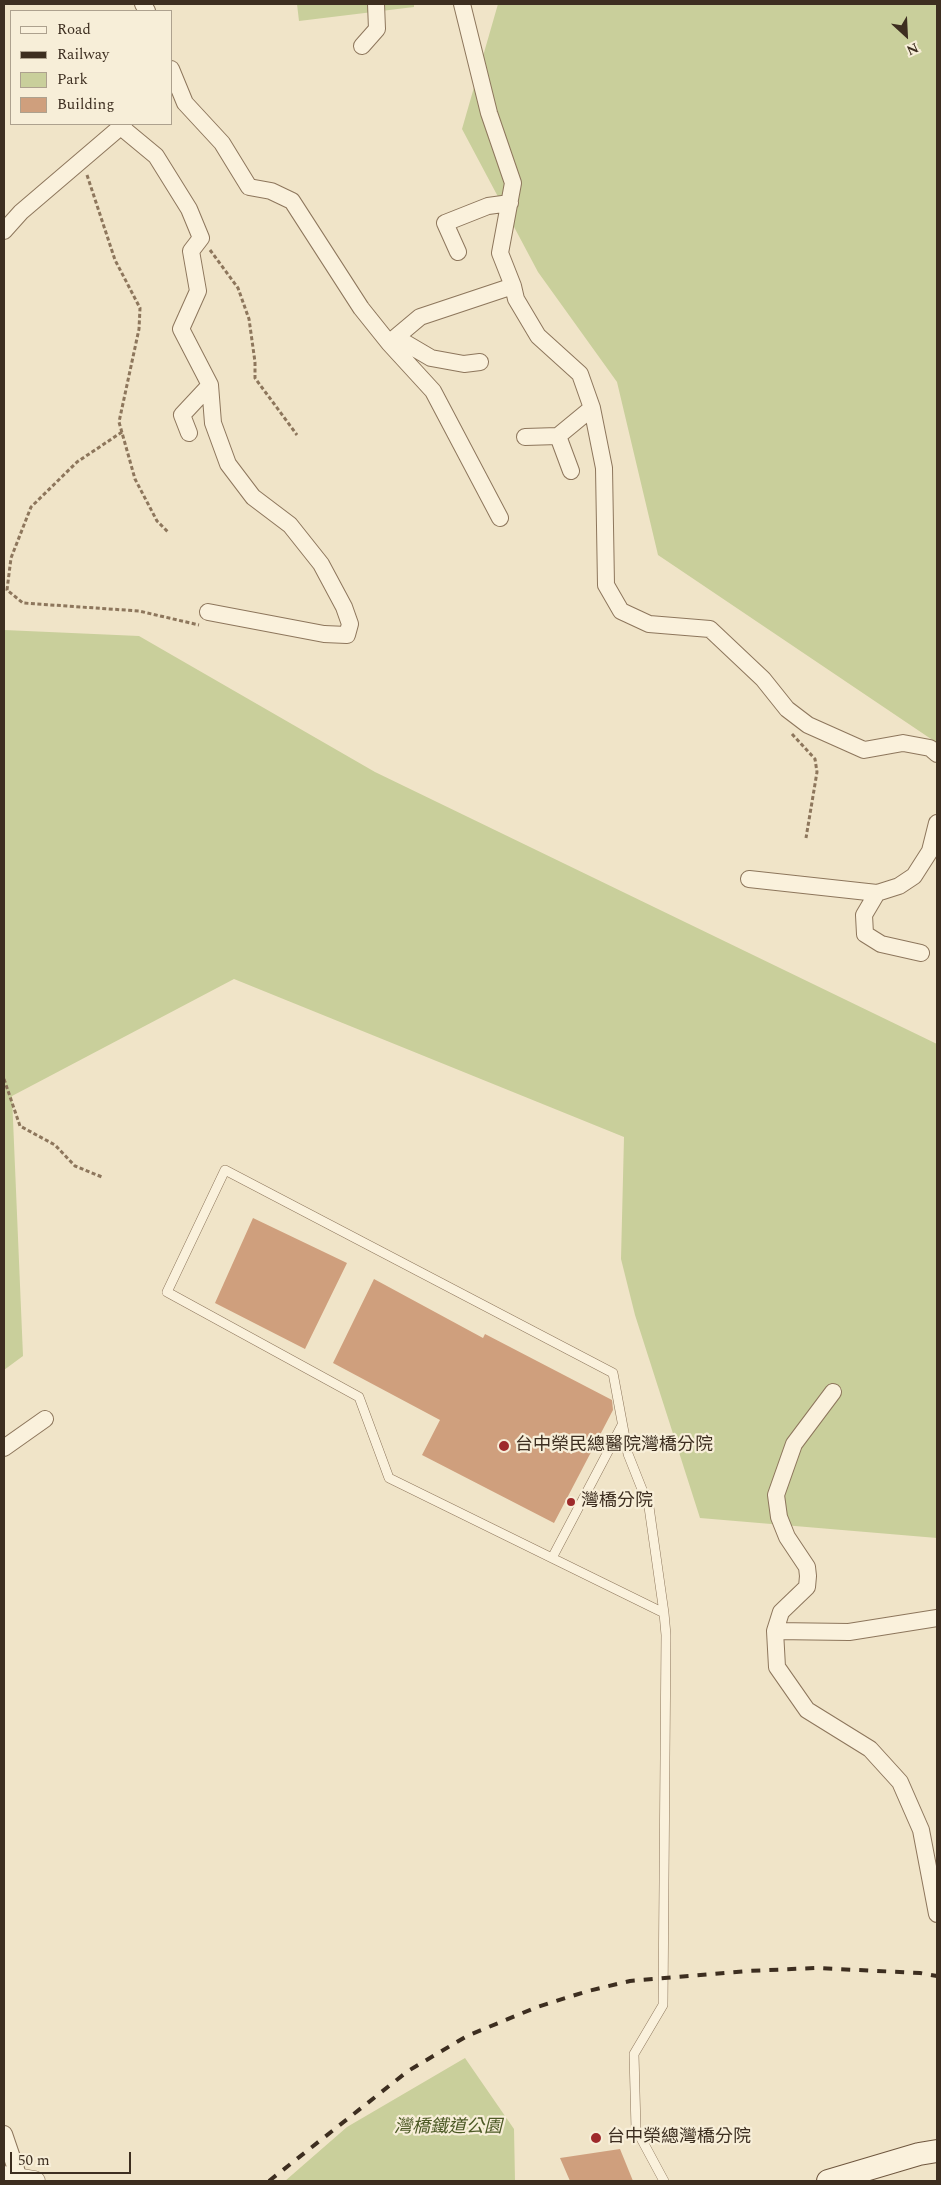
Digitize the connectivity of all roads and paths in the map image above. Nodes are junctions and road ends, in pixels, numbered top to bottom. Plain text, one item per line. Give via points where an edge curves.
1 (376, 4) edge
2 (462, 4) edge
3 (362, 46) dead end
4 (172, 71) edge
5 (123, 125) edge
6 (82, 160) junction
7 (510, 202) junction
8 (4, 231) edge
9 (201, 238) junction
10 (458, 252) dead end
11 (513, 286) junction
12 (393, 340) junction
13 (480, 362) dead end
14 (210, 385) junction
15 (592, 408) junction
16 (122, 432) junction
17 (189, 434) dead end
18 (297, 436) dead end
19 (558, 436) junction
20 (525, 437) dead end
21 (571, 471) dead end
22 (500, 518) dead end
23 (168, 532) dead end
24 (208, 612) joint
25 (787, 709) junction
26 (937, 754) edge
27 (937, 823) edge
28 (806, 838) dead end
29 (749, 879) dead end
30 (877, 894) junction
31 (921, 953) dead end
32 (4, 1079) edge
33 (102, 1177) dead end
34 (833, 1392) dead end
35 (45, 1419) dead end
36 (622, 1425) junction
37 (4, 1448) edge
38 (552, 1558) junction
39 (664, 1613) junction
40 (937, 1618) edge
41 (775, 1631) junction
42 (937, 1914) edge
43 (4, 2134) edge
44 (937, 2151) edge
45 (863, 2176) edge
46 (19, 2178) edge
47 (664, 2181) edge
48 (828, 2181) edge

1 - 3 street via 377,28
2 - 7 street via 488,113 513,183
4 - 12 street via 185,103 222,143 249,187 271,191 292,201 361,308
5 - 6 street
5 - 9 street via 156,156 189,209
6 - 8 street via 21,212
6 - 16 path via 115,260 140,308 139,329 119,422
7 - 10 street via 488,206 445,223
7 - 11 street via 500,254
9 - 14 street via 191,251 198,291 181,328
9 - 18 path via 238,288 249,319 255,378
11 - 12 street via 420,317
11 - 15 street via 516,299 538,336 580,374
12 - 13 street via 431,358 464,364
12 - 22 street via 433,391
14 - 17 street via 182,415
14 - 24 street via 213,423 228,464 253,497 290,525 321,564 350,624 347,635 324,634
15 - 19 street
15 - 25 street via 604,468 606,585 621,611 649,624 710,629 763,679
16 - 23 path via 135,479 157,521
16 - 24 path via 77,462 31,507 11,558 7,590 23,602 139,611 198,625
19 - 20 street
19 - 21 street
25 - 26 street via 808,725 864,750 902,742 930,748
25 - 28 path via 785,725 816,759
27 - 30 street via 930,851 914,876
29 - 30 street
30 - 31 street via 864,915 865,934 881,944
32 - 33 path via 20,1126 55,1145 75,1166
34 - 41 street via 794,1444 776,1495 779,1517 787,1537 807,1567 808,1576 807,1587 781,1612
35 - 37 street
36 - 38 lane
36 - 38 lane via 613,1374 225,1170 167,1292 359,1397 389,1478
36 - 39 lane via 628,1454 649,1507
38 - 39 lane
39 - 47 lane via 663,2005 634,2054 636,2129
40 - 41 street via 849,1632
41 - 42 street via 777,1667 807,1710 870,1749 900,1782 921,1830
43 - 46 street
44 - 45 main road via 919,2154
45 - 48 main road

